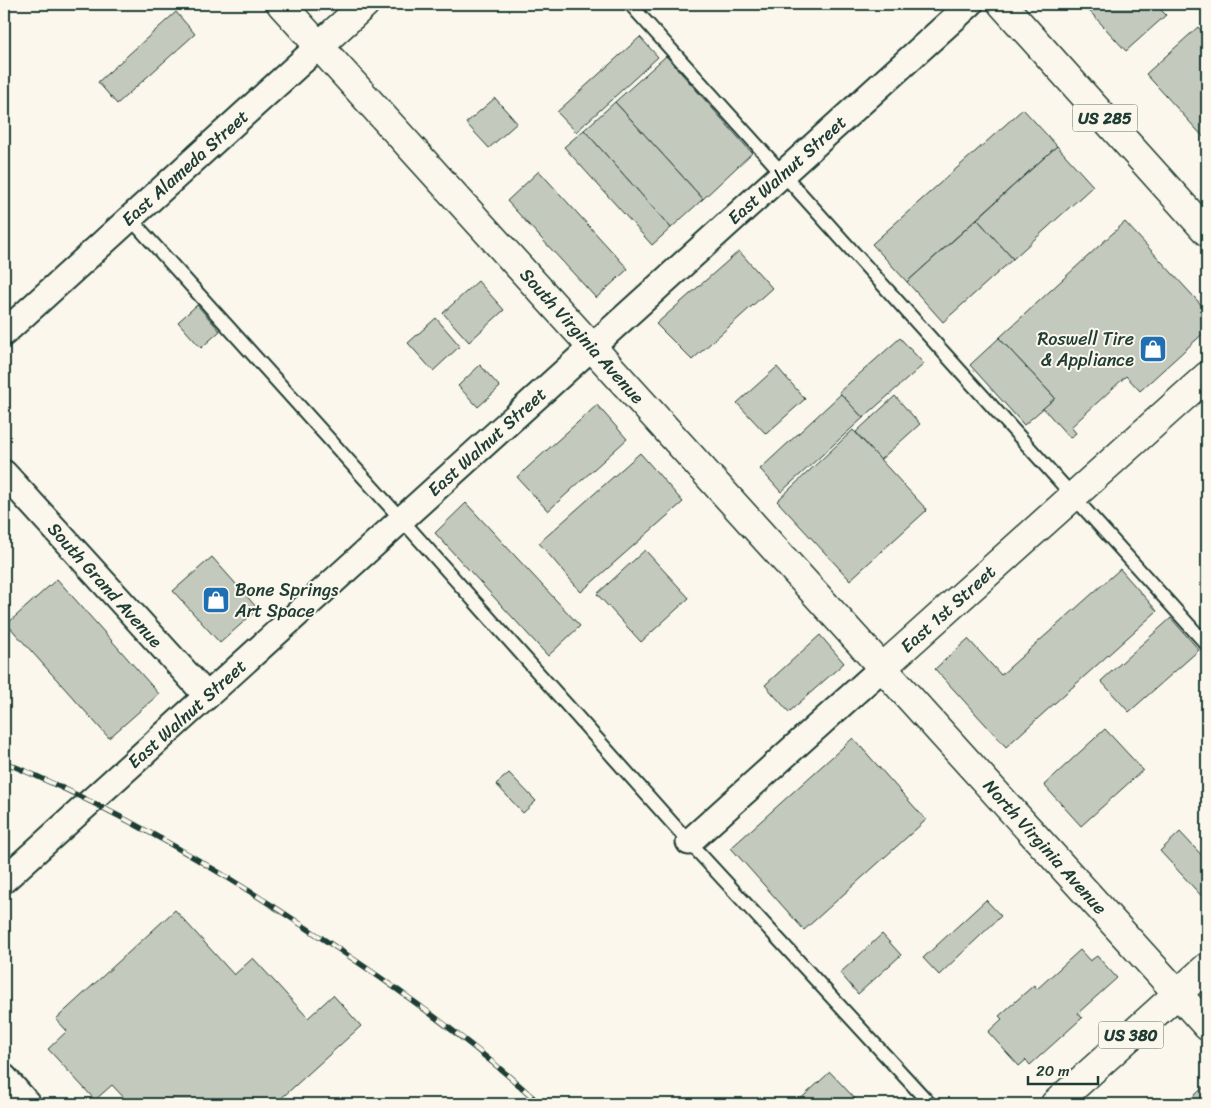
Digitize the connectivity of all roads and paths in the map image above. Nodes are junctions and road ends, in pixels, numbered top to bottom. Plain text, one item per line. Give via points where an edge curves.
1 (280, 4) edge
2 (365, 4) edge
3 (630, 4) edge
4 (970, 4) edge
5 (1002, 4) edge
6 (319, 46) junction
7 (783, 174) junction
8 (130, 218) junction
9 (1207, 232) edge
10 (4, 333) edge
11 (592, 347) junction
12 (1207, 376) edge
13 (4, 473) edge
14 (1073, 497) junction
15 (402, 520) junction
16 (1207, 645) edge
17 (882, 668) junction
18 (207, 696) junction
19 (689, 842) junction
20 (4, 880) edge
21 (1207, 967) edge
22 (1178, 993) junction
23 (1207, 1026) edge
24 (4, 1077) edge
25 (28, 1104) edge
26 (930, 1104) edge
27 (1055, 1104) edge

1 - 6 street, South Virginia Avenue
2 - 6 street, East Alameda Street
3 - 7 lane
4 - 7 street, East Walnut Street
5 - 9 street, US 285
6 - 8 street, East Alameda Street
6 - 11 street, South Virginia Avenue
7 - 11 street, East Walnut Street
7 - 14 lane
8 - 10 street, East Alameda Street
8 - 15 lane
11 - 15 street, East Walnut Street
11 - 17 street, South Virginia Avenue
12 - 14 street, East 1st Street
13 - 18 street, South Grand Avenue
14 - 16 lane
14 - 17 street, East 1st Street
15 - 18 street, East Walnut Street
15 - 19 lane
17 - 19 street, East 1st Street
17 - 22 street, North Virginia Avenue
18 - 20 street, East Walnut Street
19 - 26 lane
21 - 22 street, US 380
22 - 23 street, North Virginia Avenue
22 - 27 street, US 380
24 - 25 street

